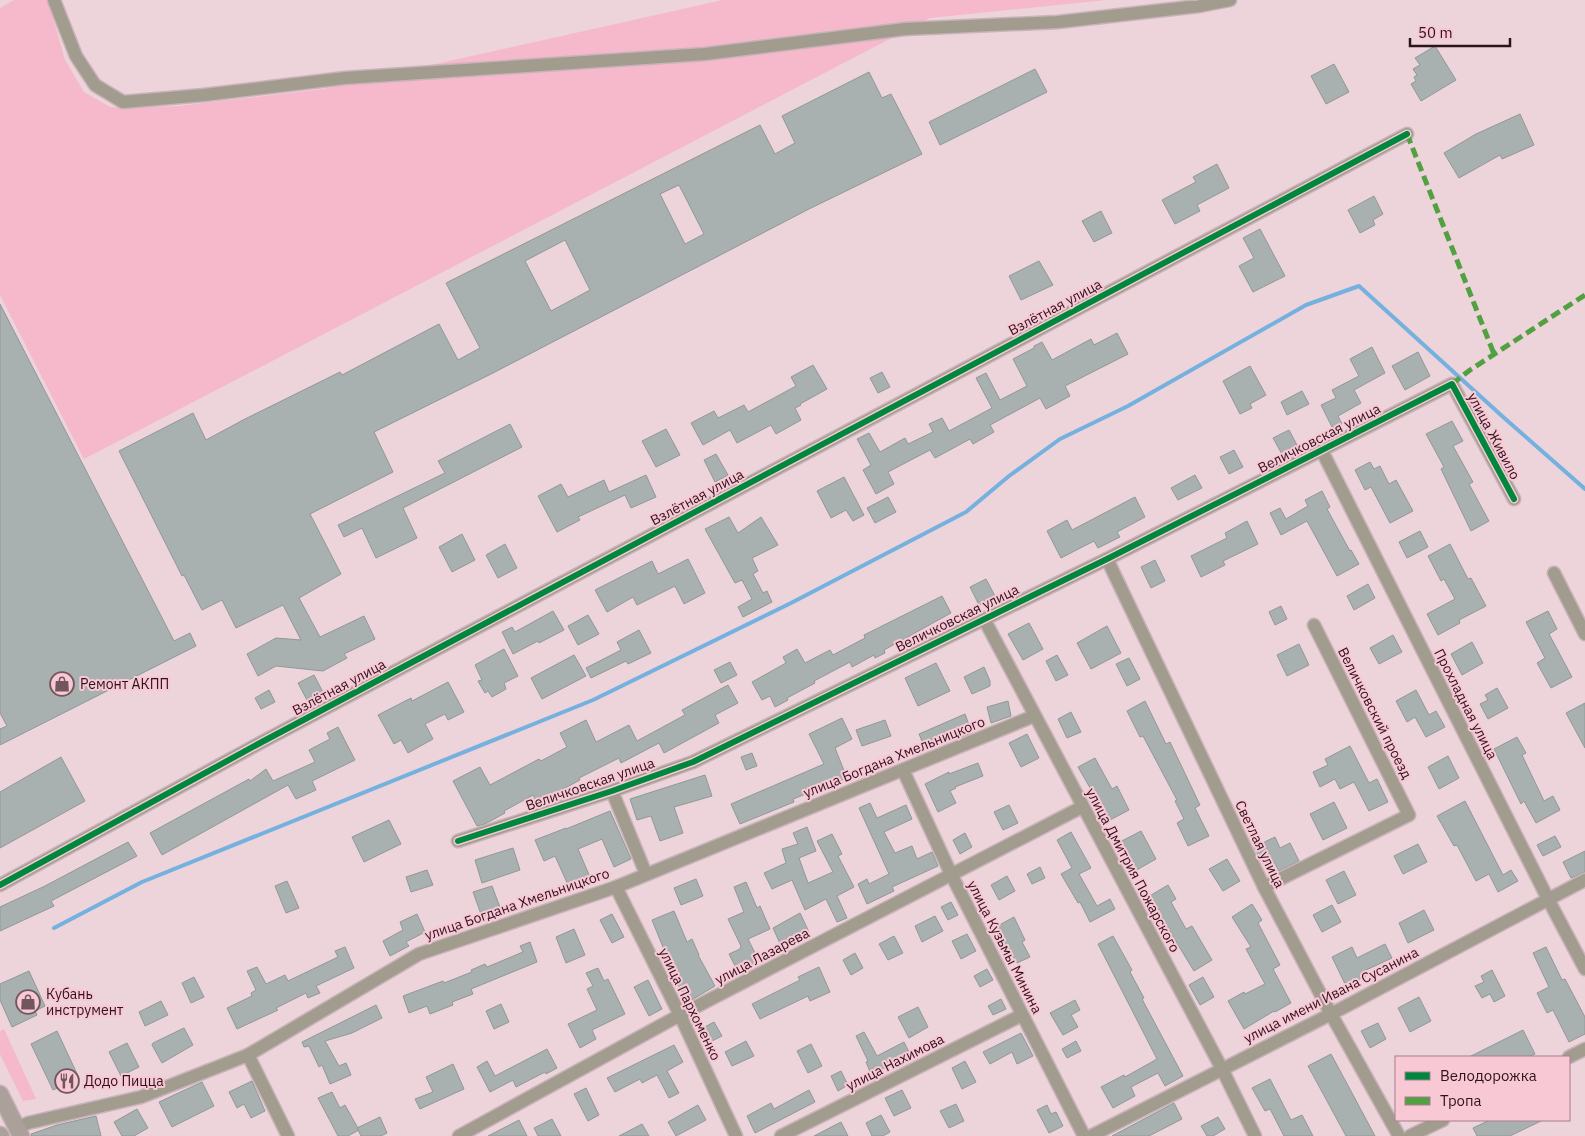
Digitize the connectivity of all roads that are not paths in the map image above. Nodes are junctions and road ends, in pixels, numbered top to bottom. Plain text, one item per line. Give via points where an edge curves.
1 (54, 0) edge
2 (1230, 0) edge
3 (1407, 134) dead end
4 (1452, 384) joint
5 (1322, 451) junction
6 (1514, 499) dead end
7 (1107, 559) junction
8 (1554, 573) dead end
9 (984, 619) junction
10 (1314, 625) dead end
11 (1585, 634) edge
12 (1034, 716) junction
13 (903, 770) junction
14 (612, 790) junction
15 (1082, 807) junction
16 (458, 841) dead end
17 (646, 874) junction
18 (951, 874) junction
19 (1585, 880) edge
20 (0, 885) edge
21 (616, 886) junction
22 (1264, 887) junction
23 (1548, 899) junction
24 (1585, 969) edge
25 (1331, 1014) junction
26 (680, 1015) junction
27 (1022, 1015) junction
28 (1585, 1049) edge
29 (248, 1055) junction
30 (1570, 1056) edge
31 (1222, 1068) junction
32 (0, 1094) edge
33 (1441, 1121) edge
34 (19, 1132) edge
35 (288, 1136) edge
36 (459, 1136) edge
37 (736, 1136) edge
38 (781, 1136) edge
39 (1084, 1136) edge
40 (1091, 1136) edge
41 (1255, 1136) edge
42 (1399, 1136) edge
43 (1410, 1136) edge

1 - 2 street via 80,63 96,85 123,102 345,78 705,54 905,29 1058,22
3 - 20 street, Взлётная улица via 260,743
4 - 5 street, Величковская улица
4 - 6 street, улица Живило
5 - 7 street, Величковская улица
5 - 23 street, Прохладная улица
7 - 9 street, Величковская улица
7 - 22 street, Светлая улица
8 - 11 street
9 - 12 street, улица Дмитрия Пожарского
9 - 14 street, Величковская улица via 693,762
10 - 22 street, Величковский проезд via 1409,815
12 - 13 street, улица Богдана Хмельницкого
12 - 15 street, улица Дмитрия Пожарского
13 - 17 street, улица Богдана Хмельницкого
13 - 18 street, улица Кузьмы Минина
14 - 16 street, Величковская улица
14 - 17 street
15 - 18 street, улица Лазарева
15 - 31 street, улица Дмитрия Пожарского
17 - 21 street, улица Богдана Хмельницкого
18 - 26 street, улица Лазарева
18 - 27 street, улица Кузьмы Минина
19 - 23 street, улица имени Ивана Сусанина
21 - 26 street, улица Пархоменко
21 - 29 street, улица Богдана Хмельницкого via 419,954
22 - 25 street, Светлая улица
23 - 24 street, Прохладная улица
23 - 25 street, улица имени Ивана Сусанина
25 - 31 street, улица имени Ивана Сусанина
25 - 42 street, Светлая улица
26 - 36 street, улица Лазарева
26 - 37 street, улица Пархоменко
27 - 38 street, улица Нахимова
27 - 39 street, улица Кузьмы Минина
28 - 30 street
29 - 34 street, улица Богдана Хмельницкого via 141,1097 28,1123
29 - 35 street
31 - 40 street, улица имени Ивана Сусанина
31 - 41 street, улица Дмитрия Пожарского
32 - 34 main road
33 - 43 street

